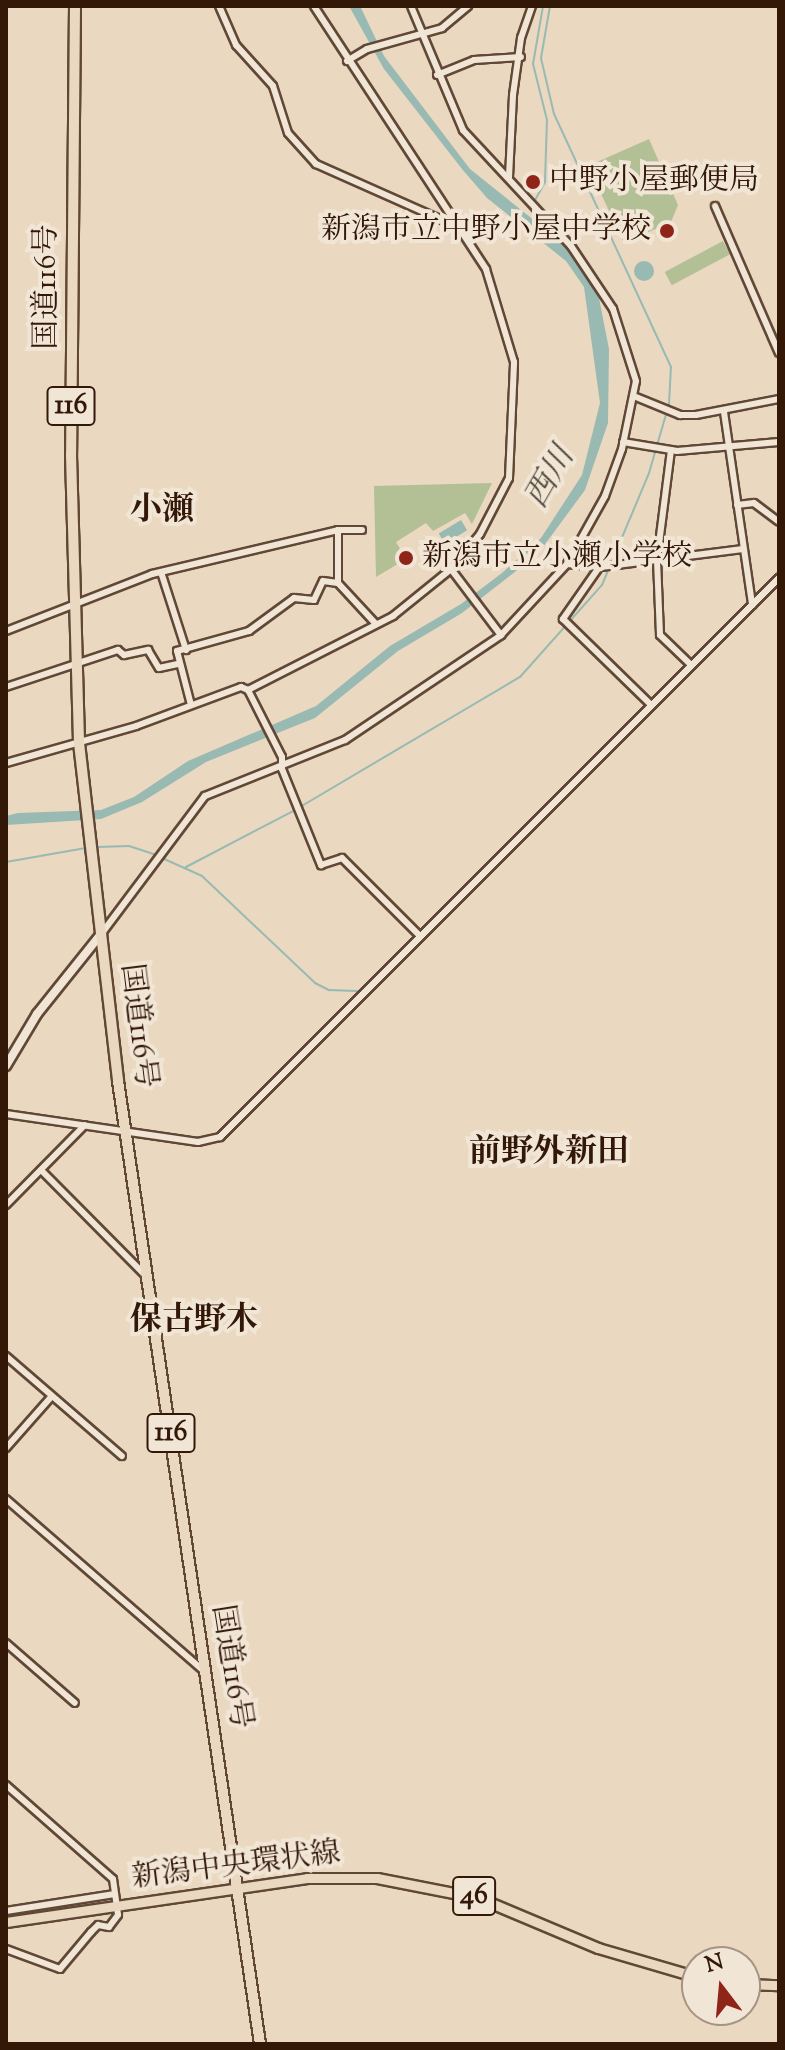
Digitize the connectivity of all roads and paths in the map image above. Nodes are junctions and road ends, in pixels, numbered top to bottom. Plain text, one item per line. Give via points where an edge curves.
1 (75, 6) edge
2 (219, 6) edge
3 (314, 6) edge
4 (411, 6) edge
5 (468, 6) edge
6 (532, 6) edge
7 (421, 35) junction
8 (521, 57) junction
9 (347, 61) junction
10 (437, 75) junction
11 (509, 177) junction
12 (715, 206) dead end
13 (464, 230) junction
14 (779, 353) edge
15 (636, 397) junction
16 (779, 399) edge
17 (724, 412) junction
18 (623, 442) junction
19 (779, 442) edge
20 (729, 448) junction
21 (671, 450) junction
22 (737, 505) junction
23 (779, 522) edge
24 (338, 530) junction
25 (362, 530) dead end
26 (743, 549) junction
27 (657, 560) junction
28 (567, 564) junction
29 (600, 566) junction
30 (451, 569) junction
31 (161, 572) junction
32 (779, 578) edge
33 (338, 583) junction
34 (73, 603) junction
35 (752, 605) junction
36 (376, 624) junction
37 (6, 631) edge
38 (501, 635) junction
39 (186, 650) junction
40 (76, 664) junction
41 (178, 664) junction
42 (690, 664) junction
43 (6, 687) edge
44 (248, 690) junction
45 (650, 704) junction
46 (191, 705) junction
47 (79, 743) junction
48 (283, 761) junction
49 (6, 763) edge
50 (102, 933) junction
51 (420, 936) junction
52 (6, 1066) edge
53 (10, 1114) edge
54 (6, 1122) edge
55 (85, 1125) junction
56 (127, 1131) junction
57 (41, 1170) junction
58 (6, 1205) edge
59 (148, 1277) junction
60 (6, 1356) edge
61 (52, 1396) junction
62 (6, 1448) edge
63 (122, 1456) dead end
64 (6, 1499) edge
65 (6, 1643) edge
66 (205, 1672) junction
67 (75, 1703) dead end
68 (6, 1785) edge
69 (238, 1887) junction
70 (115, 1894) junction
71 (117, 1905) junction
72 (6, 1911) edge
73 (6, 1922) edge
74 (6, 1949) edge
75 (681, 1972) edge
76 (260, 2044) edge

1 - 34 highway, 国道116号 / 116
2 - 13 street via 236,45 273,86 288,133 316,164
3 - 9 street
4 - 7 street
5 - 7 street via 442,28
6 - 8 street
7 - 9 street via 367,49
7 - 10 street
8 - 10 street via 474,60
8 - 11 street
9 - 13 street
10 - 11 street via 463,130
11 - 15 street via 600,284 626,342
12 - 14 street
13 - 30 street via 486,269 512,351 514,450 499,501
15 - 17 street via 680,415
15 - 18 street
16 - 17 street
17 - 20 street
18 - 21 street
18 - 28 street via 605,496
19 - 20 street
20 - 21 street
20 - 22 street
21 - 27 street
22 - 23 street via 754,503
22 - 26 street
24 - 25 street
24 - 31 street
24 - 33 street
26 - 27 street
26 - 35 street
27 - 29 street
27 - 42 street via 660,635
28 - 29 street
28 - 38 street
29 - 45 street via 563,619
30 - 36 street
30 - 38 street
31 - 34 street
31 - 39 street
32 - 35 street
33 - 36 street
33 - 39 street via 323,581 314,600 289,600 249,631
34 - 37 street
34 - 40 highway, 国道116号 / 116
35 - 42 street
36 - 44 street
38 - 48 street via 354,735
39 - 41 street via 177,651
40 - 41 street via 118,650 124,655 148,650 159,668
40 - 43 street
40 - 47 highway, 国道116号 / 116
41 - 46 street
42 - 45 street
44 - 46 street via 241,687
44 - 48 street
45 - 51 street
46 - 47 street
47 - 49 street
47 - 50 highway, 国道116号 / 116
48 - 50 street via 199,801
48 - 51 street via 321,865 342,858
50 - 52 main road via 37,1014
50 - 56 highway, 国道116号 / 116
51 - 56 street via 220,1137 198,1142
53 - 54 street
53 - 55 street
55 - 56 street
55 - 57 street
56 - 59 highway, 国道116号 / 116
57 - 58 street
57 - 59 street
59 - 66 highway, 国道116号 / 116
60 - 61 street
61 - 62 street
61 - 63 street
64 - 66 street
65 - 67 street
66 - 69 highway, 国道116号 / 116
68 - 70 street via 113,1879
69 - 71 main road, 新潟中央環状線 / 46
69 - 75 main road, 新潟中央環状線 / 46 via 336,1877 417,1882 479,1898 598,1948
69 - 76 highway, 国道116号 / 116
70 - 71 street
70 - 72 street
71 - 73 main road, 新潟中央環状線 / 46
71 - 74 street via 117,1921 98,1925 60,1969

